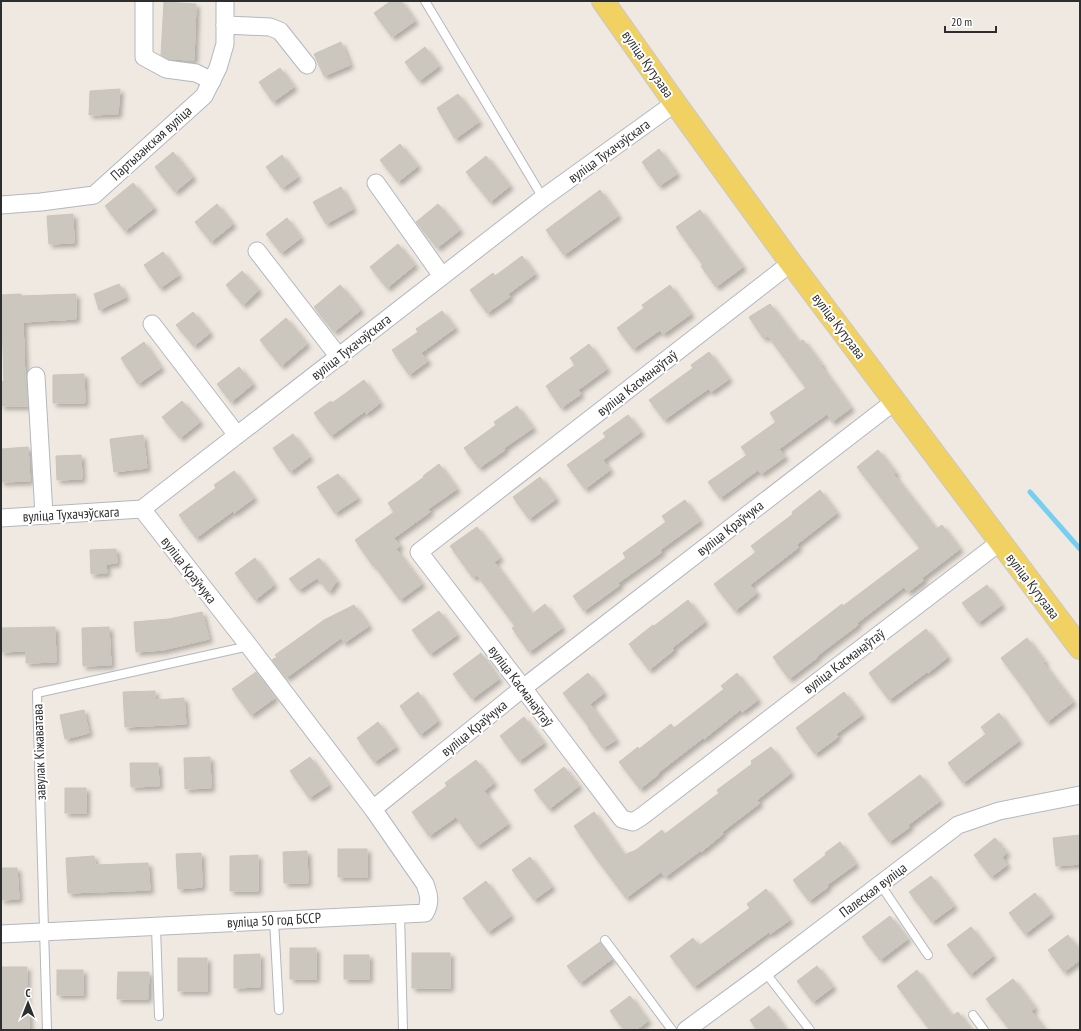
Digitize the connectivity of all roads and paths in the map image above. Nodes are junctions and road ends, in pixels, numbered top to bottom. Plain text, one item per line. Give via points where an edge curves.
1 (144, 1) edge
2 (226, 1) edge
3 (425, 1) edge
4 (603, 1) edge
5 (225, 25) junction
6 (307, 65) dead end
7 (212, 81) junction
8 (675, 103) junction
9 (376, 183) dead end
10 (543, 198) junction
11 (1, 205) edge
12 (257, 251) dead end
13 (791, 263) junction
14 (442, 276) junction
15 (152, 324) dead end
16 (339, 356) junction
17 (36, 376) dead end
18 (895, 401) junction
19 (237, 435) junction
20 (142, 509) junction
21 (44, 515) junction
22 (1, 518) edge
23 (1000, 542) junction
24 (249, 646) junction
25 (1080, 648) edge
26 (523, 688) junction
27 (1080, 795) edge
28 (373, 809) junction
29 (880, 884) junction
30 (400, 914) junction
31 (274, 920) junction
32 (156, 927) junction
33 (44, 932) junction
34 (1, 934) edge
35 (605, 940) dead end
36 (928, 955) dead end
37 (765, 972) junction
38 (279, 1010) dead end
39 (973, 1015) dead end
40 (159, 1016) dead end
41 (403, 1029) dead end
42 (47, 1030) edge
43 (672, 1030) edge
44 (686, 1030) edge
45 (810, 1030) edge
46 (984, 1030) edge

1 - 7 street via 144,57 166,69 196,73
2 - 5 street, Партызанская вуліца
3 - 10 lane
4 - 8 main road, вуліца Кутузава
5 - 6 street via 280,31
5 - 7 street, Партызанская вуліца via 225,44
7 - 11 street, Партызанская вуліца via 204,96 94,195
8 - 10 street, вуліца Тухачэўскага
8 - 13 main road, вуліца Кутузава
9 - 14 street
10 - 14 street, вуліца Тухачэўскага
12 - 16 street
13 - 18 main road, вуліца Кутузава
13 - 26 street, вуліца Касманаўтаў via 419,552
14 - 16 street, вуліца Тухачэўскага
15 - 19 street
16 - 19 street, вуліца Тухачэўскага
17 - 21 street
18 - 23 main road, вуліца Кутузава
18 - 26 street, вуліца Краўчука
19 - 20 street, вуліца Тухачэўскага
20 - 21 street, вуліца Тухачэўскага
20 - 24 street, вуліца Краўчука
21 - 22 street, вуліца Тухачэўскага
23 - 25 main road, вуліца Кутузава
23 - 26 street, вуліца Касманаўтаў via 633,822 622,819
24 - 28 street, вуліца Краўчука
24 - 33 lane, завулак Кіжаватава via 37,693
26 - 28 street, вуліца Краўчука
27 - 29 street, Палеская вуліца via 999,811 958,825
28 - 30 street, вуліца 50 год БССР via 425,884 429,895 429,906 425,913
29 - 36 lane
29 - 37 street, Палеская вуліца
30 - 31 street, вуліца 50 год БССР
30 - 41 lane
31 - 32 street, вуліца 50 год БССР
31 - 38 lane
32 - 33 street, вуліца 50 год БССР
32 - 40 lane
33 - 34 street, вуліца 50 год БССР
33 - 42 lane
35 - 43 lane
37 - 44 street, Палеская вуліца
37 - 45 lane
39 - 46 lane

